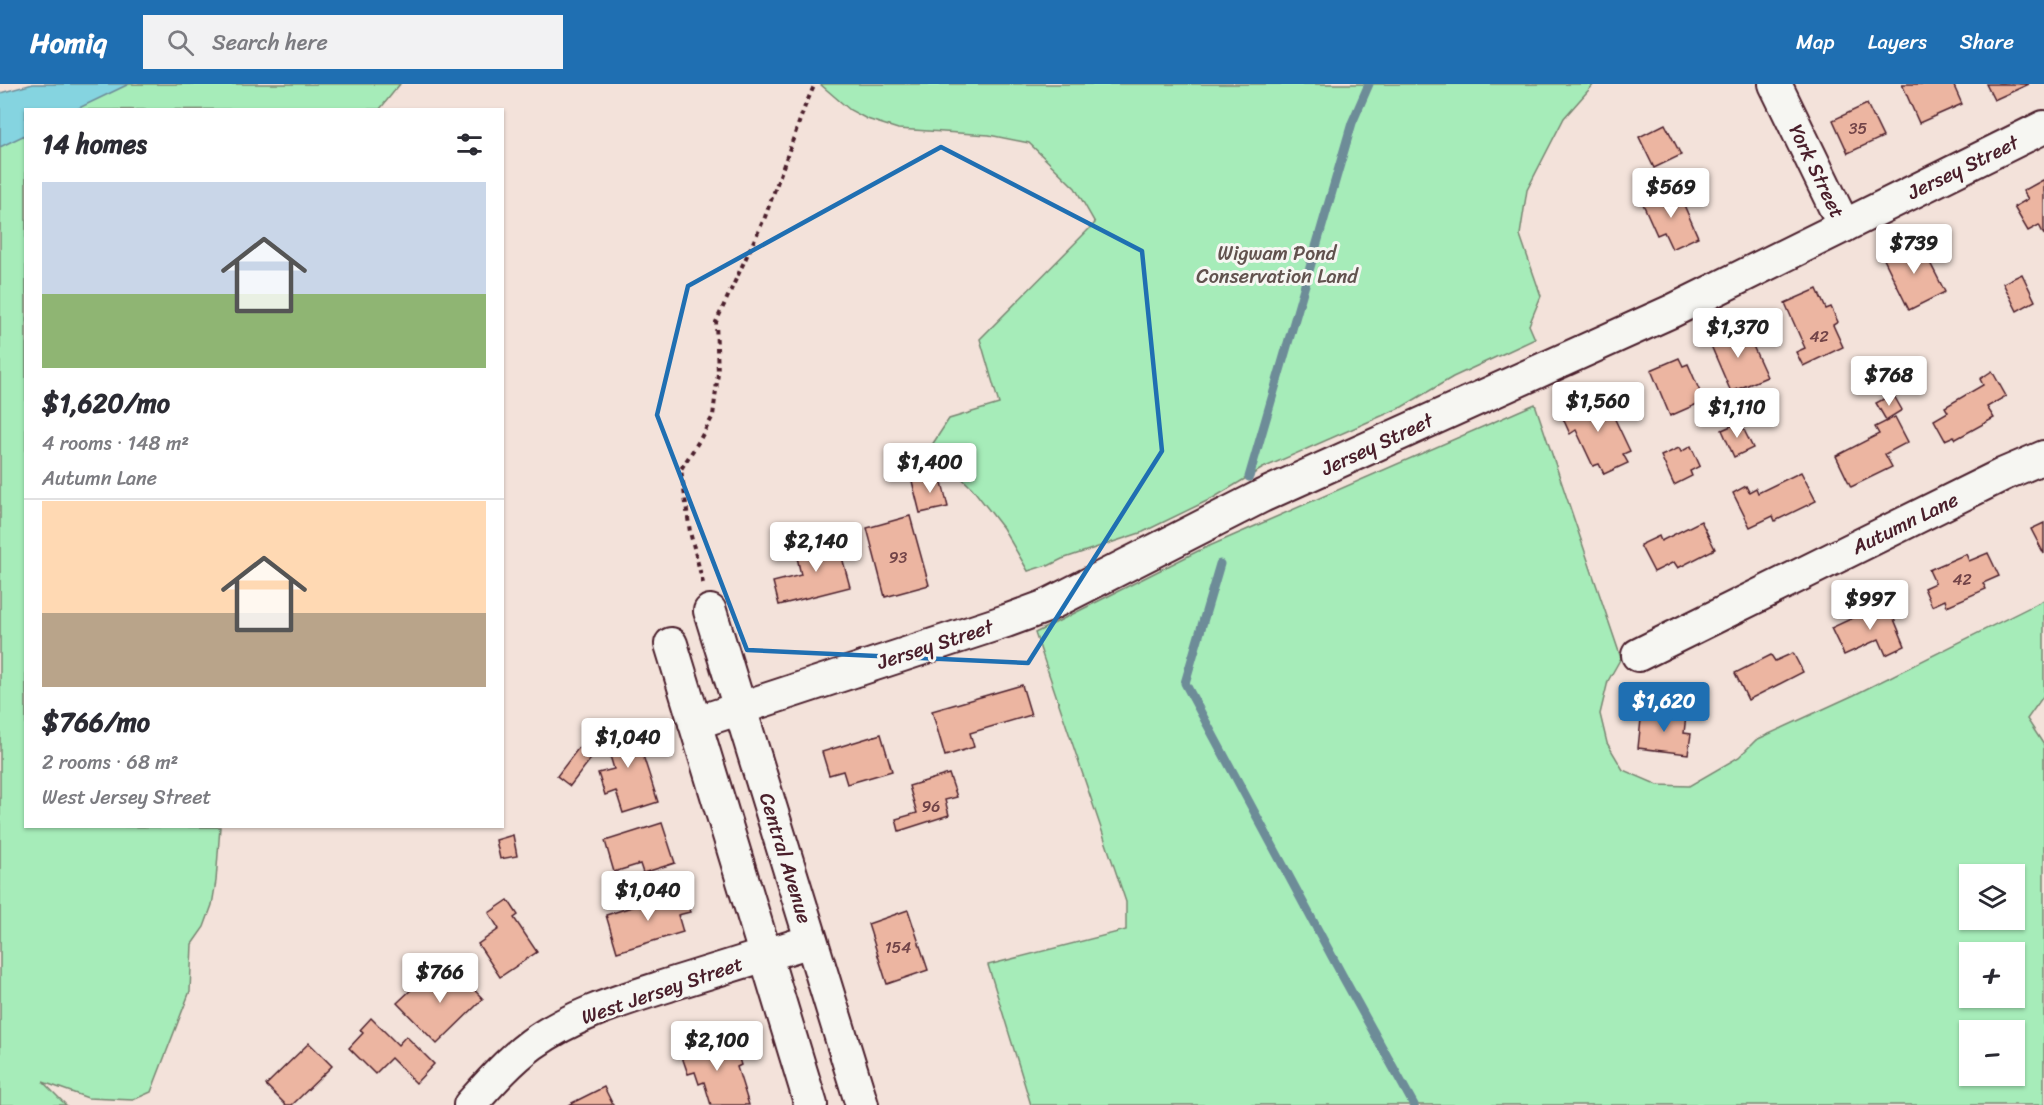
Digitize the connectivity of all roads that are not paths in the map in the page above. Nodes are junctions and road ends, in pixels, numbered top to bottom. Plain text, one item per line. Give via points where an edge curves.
1 (1775, 84) edge
2 (2044, 127) edge
3 (1844, 226) junction
4 (2044, 457) edge
5 (710, 611) road end
6 (671, 644) dead end
7 (1638, 655) dead end
8 (740, 709) junction
9 (695, 723) junction
10 (811, 941) junction
11 (765, 955) junction
12 (470, 1105) edge
13 (811, 1105) edge
14 (861, 1105) edge

1 - 3 street, York Street
2 - 3 street, Jersey Street
3 - 8 street, Jersey Street via 1672,311 1262,496 1044,607
4 - 7 street, Autumn Lane
5 - 8 street, Central Avenue
6 - 9 street
8 - 9 street, Jersey Street
8 - 10 street, Central Avenue
9 - 11 street
10 - 11 street, West Jersey Street
10 - 14 street, Central Avenue
11 - 12 street, West Jersey Street via 620,1001 557,1028 531,1045
11 - 13 street

